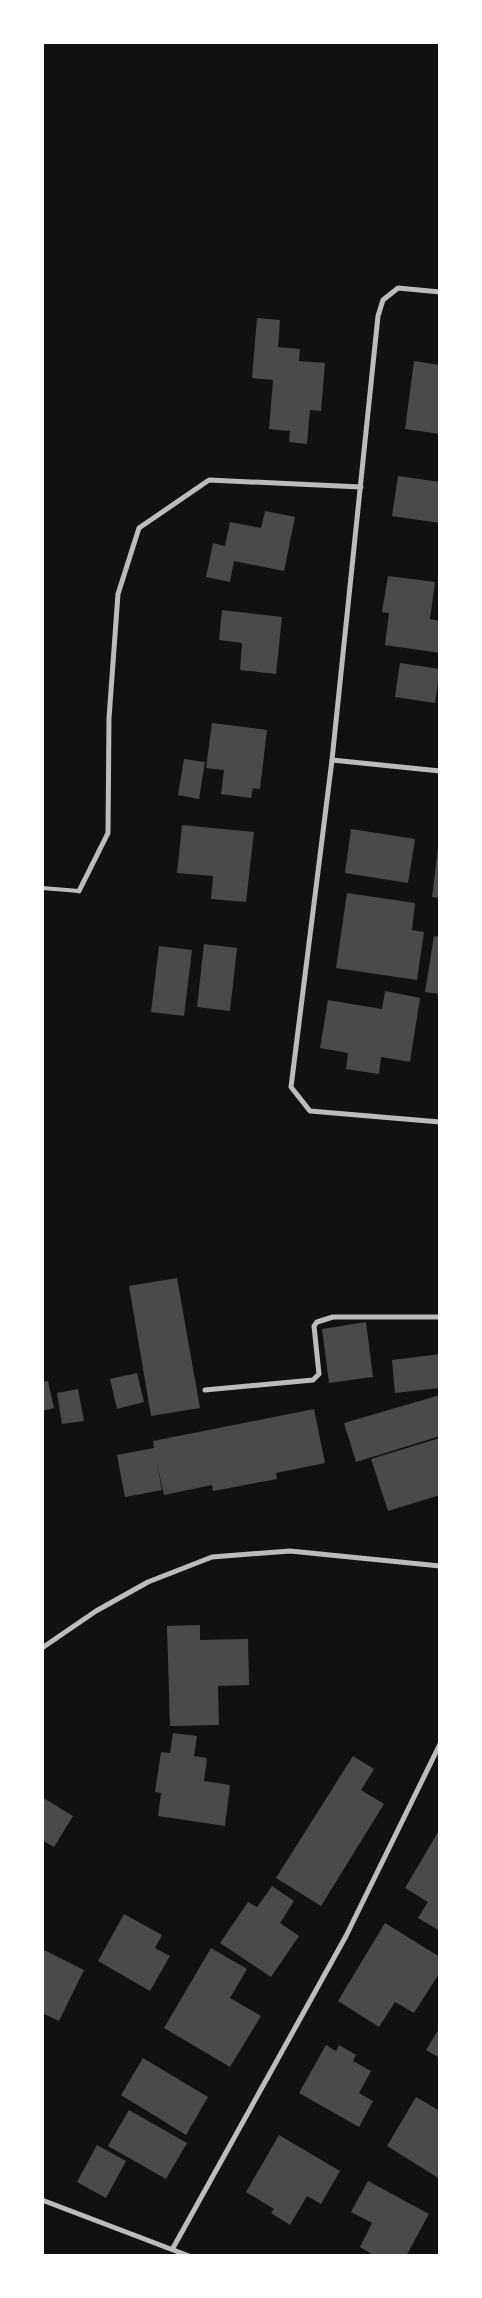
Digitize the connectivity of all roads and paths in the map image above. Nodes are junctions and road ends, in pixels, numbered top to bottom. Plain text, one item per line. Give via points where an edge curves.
1 (440, 292) edge
2 (361, 487) junction
3 (332, 760) junction
4 (440, 772) edge
5 (42, 888) edge
6 (79, 891) joint
7 (440, 1122) edge
8 (440, 1317) edge
9 (204, 1390) dead end
10 (440, 1566) edge
11 (42, 1648) edge
12 (440, 1744) edge
13 (42, 2200) edge
14 (173, 2248) junction
15 (188, 2256) edge

1 - 2 street via 398,288 383,300 378,316
2 - 3 street
2 - 6 street via 209,480 139,528 118,594 109,718 108,833
3 - 4 street
3 - 7 street via 291,1086 310,1111
5 - 6 lane
8 - 9 street via 333,1317 314,1326 319,1374 313,1380
10 - 11 street via 290,1551 212,1557 148,1582 96,1611
12 - 14 street via 346,1936
13 - 14 street
14 - 15 street

